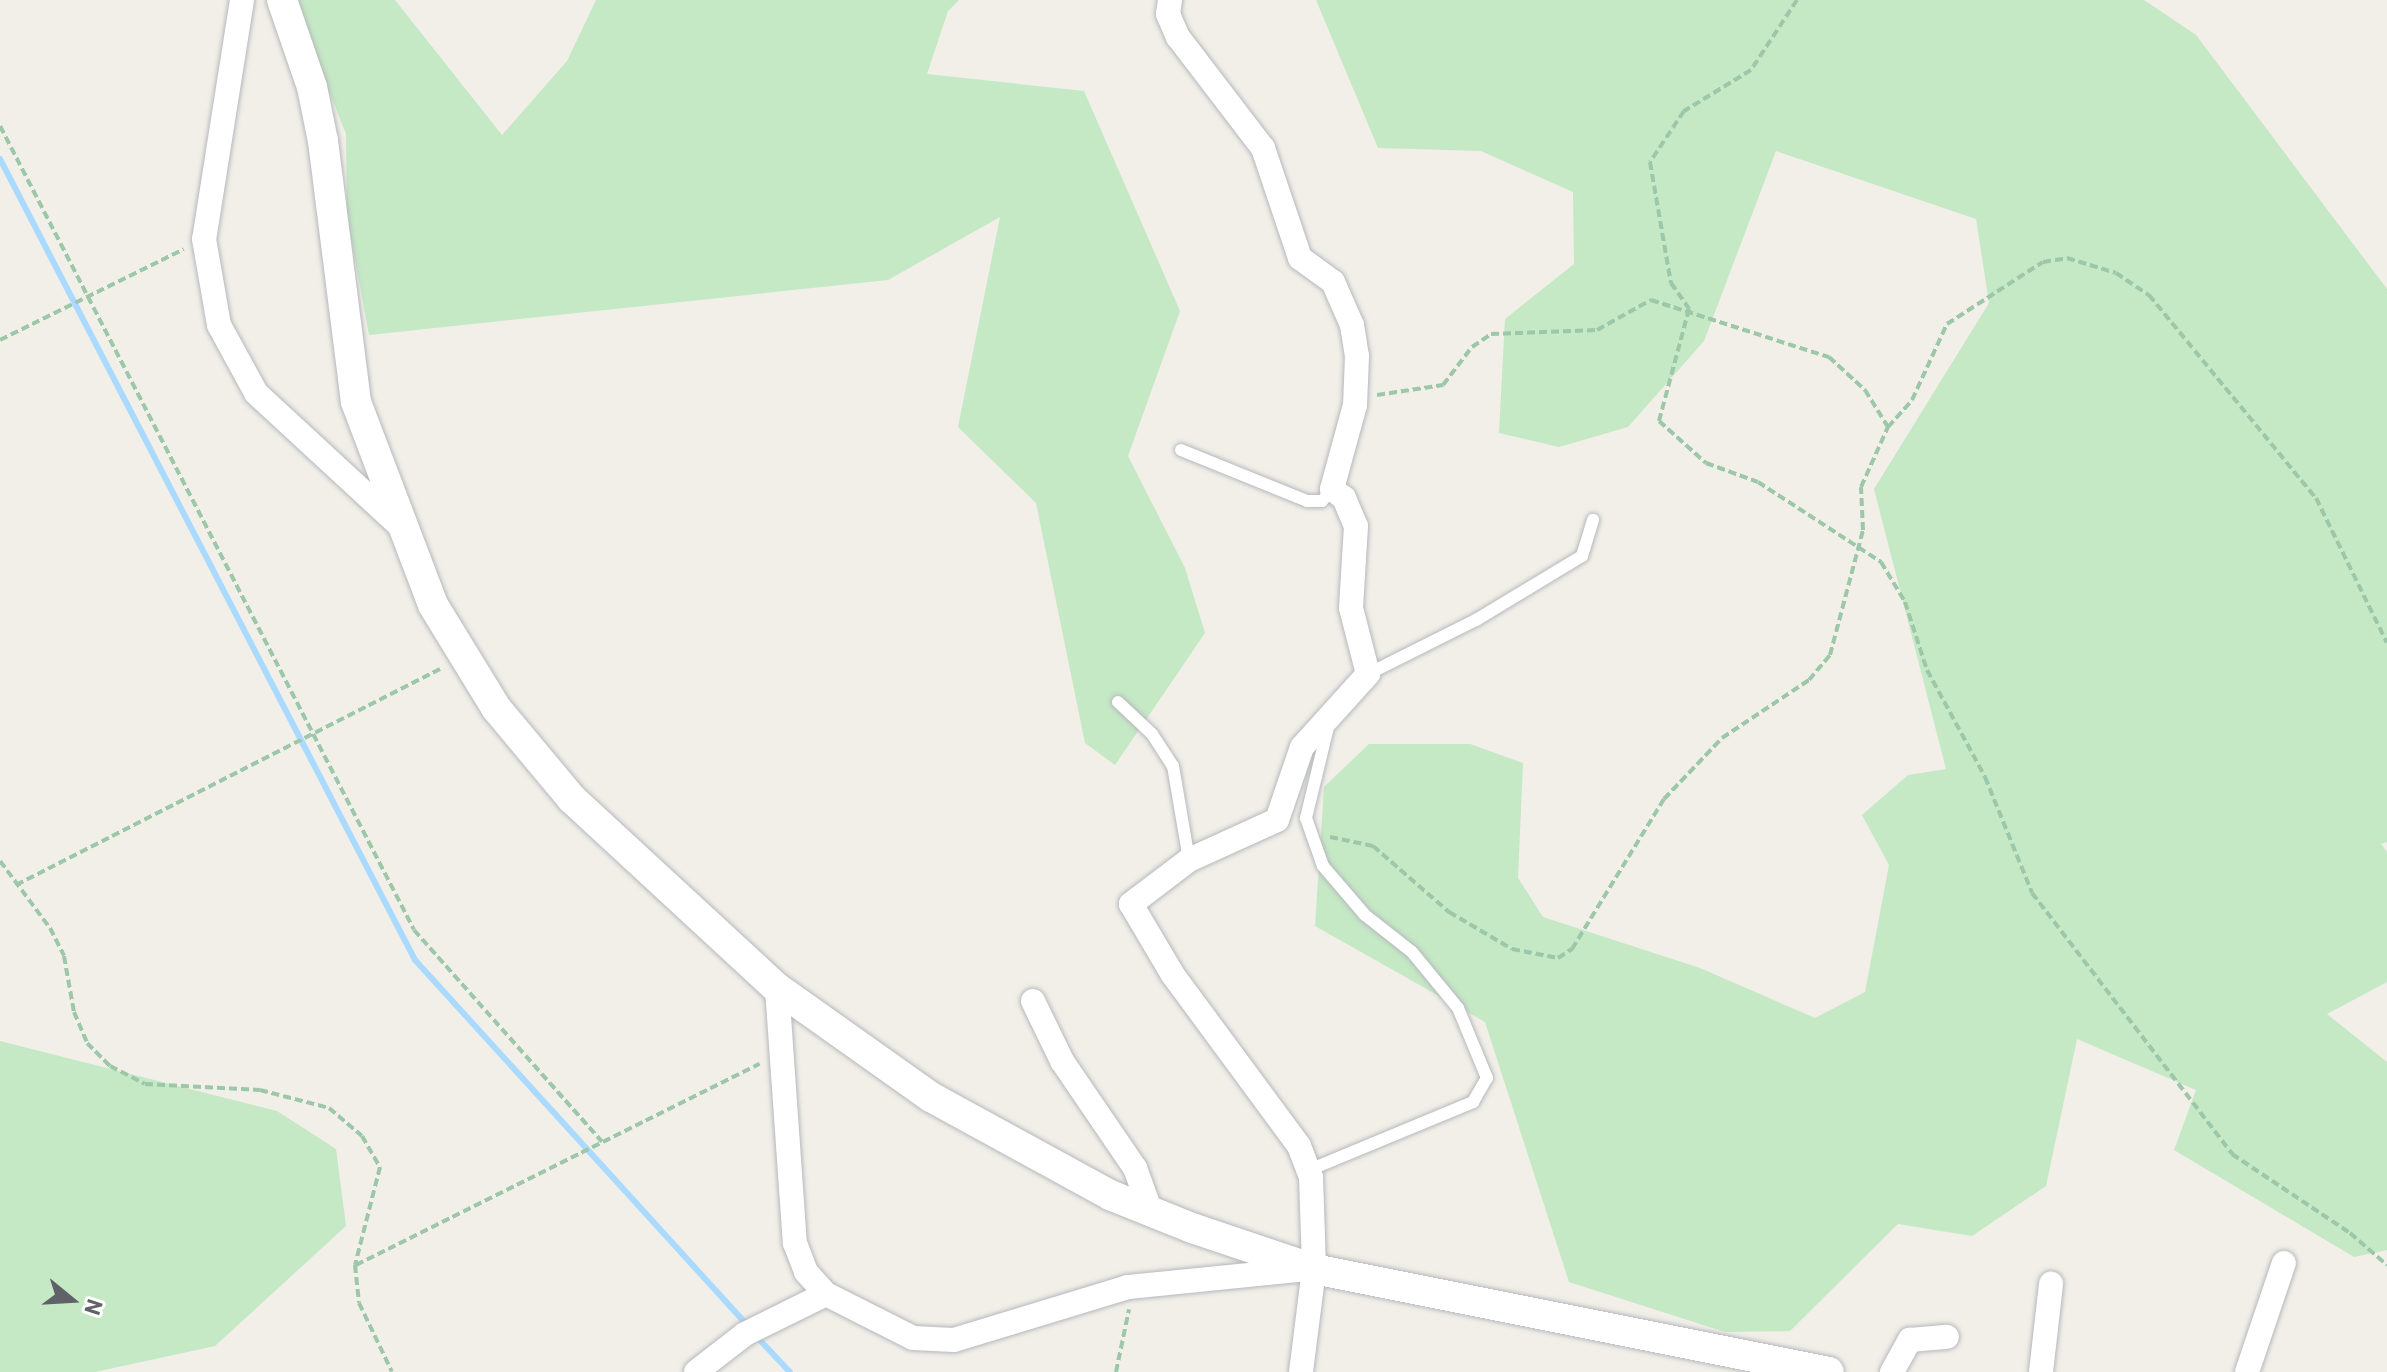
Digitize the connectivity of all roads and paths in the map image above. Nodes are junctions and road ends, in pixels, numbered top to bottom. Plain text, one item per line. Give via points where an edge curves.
1 (242, 0) edge
2 (282, 0) edge
3 (1170, 0) edge
4 (1797, 0) edge
5 (0, 126) edge
6 (204, 239) junction
7 (87, 297) junction
8 (1689, 309) junction
9 (0, 340) edge
10 (1355, 397) junction
11 (1888, 427) junction
12 (1181, 450) dead end
13 (1332, 489) junction
14 (1593, 520) dead end
15 (400, 526) junction
16 (1858, 552) junction
17 (2387, 643) edge
18 (464, 657) junction
19 (1368, 674) junction
20 (1118, 702) dead end
21 (1333, 713) junction
22 (312, 734) junction
23 (1310, 835) junction
24 (1189, 860) junction
25 (0, 861) edge
26 (16, 885) junction
27 (777, 988) junction
28 (1033, 1001) dead end
29 (780, 1054) junction
30 (602, 1142) junction
31 (1309, 1170) junction
32 (1151, 1212) junction
33 (2284, 1263) dead end
34 (355, 1265) junction
35 (2387, 1265) edge
36 (1314, 1269) junction
37 (2051, 1284) dead end
38 (1128, 1287) junction
39 (826, 1294) junction
40 (1947, 1337) dead end
41 (392, 1372) edge
42 (696, 1372) edge
43 (1116, 1372) edge
44 (1301, 1372) edge
45 (1829, 1372) edge
46 (1892, 1372) edge
47 (2041, 1372) edge
48 (2247, 1372) edge

1 - 6 street
2 - 15 street via 312,87 323,141 356,402
3 - 10 street via 1168,14 1178,37 1263,148 1300,258 1333,282 1352,325
4 - 8 path via 1751,70 1684,111 1650,162 1671,283
5 - 7 path
6 - 7 path
6 - 15 street via 219,325 256,393
7 - 9 path
7 - 22 path
8 - 10 path via 1651,300 1597,330 1491,334 1472,347 1443,385
8 - 11 path via 1829,357 1865,390
8 - 16 path via 1659,421 1706,463 1758,482
10 - 13 street
11 - 16 path via 1861,487
11 - 17 path via 1912,400 1947,324 1997,287 2043,262 2067,258 2116,273 2149,295 2316,498
12 - 13 lane via 1307,501 1322,501
13 - 19 street via 1344,498 1356,526 1351,608
14 - 19 lane via 1582,556 1476,620
15 - 18 street via 433,605
16 - 23 path via 1830,655 1809,680 1722,738 1664,799 1632,843 1578,943 1558,958 1512,949 1449,912 1373,846
16 - 35 path via 1881,562 1894,582 1927,670 1985,777 2032,893 2232,1154 2350,1233
18 - 22 path
18 - 27 street via 496,708 581,809
19 - 21 street
20 - 24 lane via 1152,734 1173,766
21 - 23 lane via 1315,767 1306,818
21 - 24 street via 1302,747 1277,820
22 - 26 path
22 - 30 path via 414,930
23 - 31 lane via 1323,866 1365,915 1404,943 1458,1008 1487,1078 1473,1102
24 - 31 street via 1131,904 1173,975 1299,1146
25 - 26 path
26 - 34 path via 50,928 64,956 82,1033 110,1066 145,1084 260,1090 329,1108 362,1136 380,1167
27 - 29 street
27 - 32 street via 931,1097
28 - 32 street via 1062,1061 1135,1168
29 - 30 path
29 - 39 street via 795,1243 806,1272
30 - 34 path
31 - 36 street via 1316,1219
32 - 36 street
33 - 48 street
34 - 41 path via 359,1303
36 - 38 street
36 - 44 street
36 - 45 street
37 - 47 street
38 - 39 street via 954,1340 913,1338
38 - 43 path via 1130,1326
39 - 42 street via 745,1334
40 - 46 street via 1910,1340

